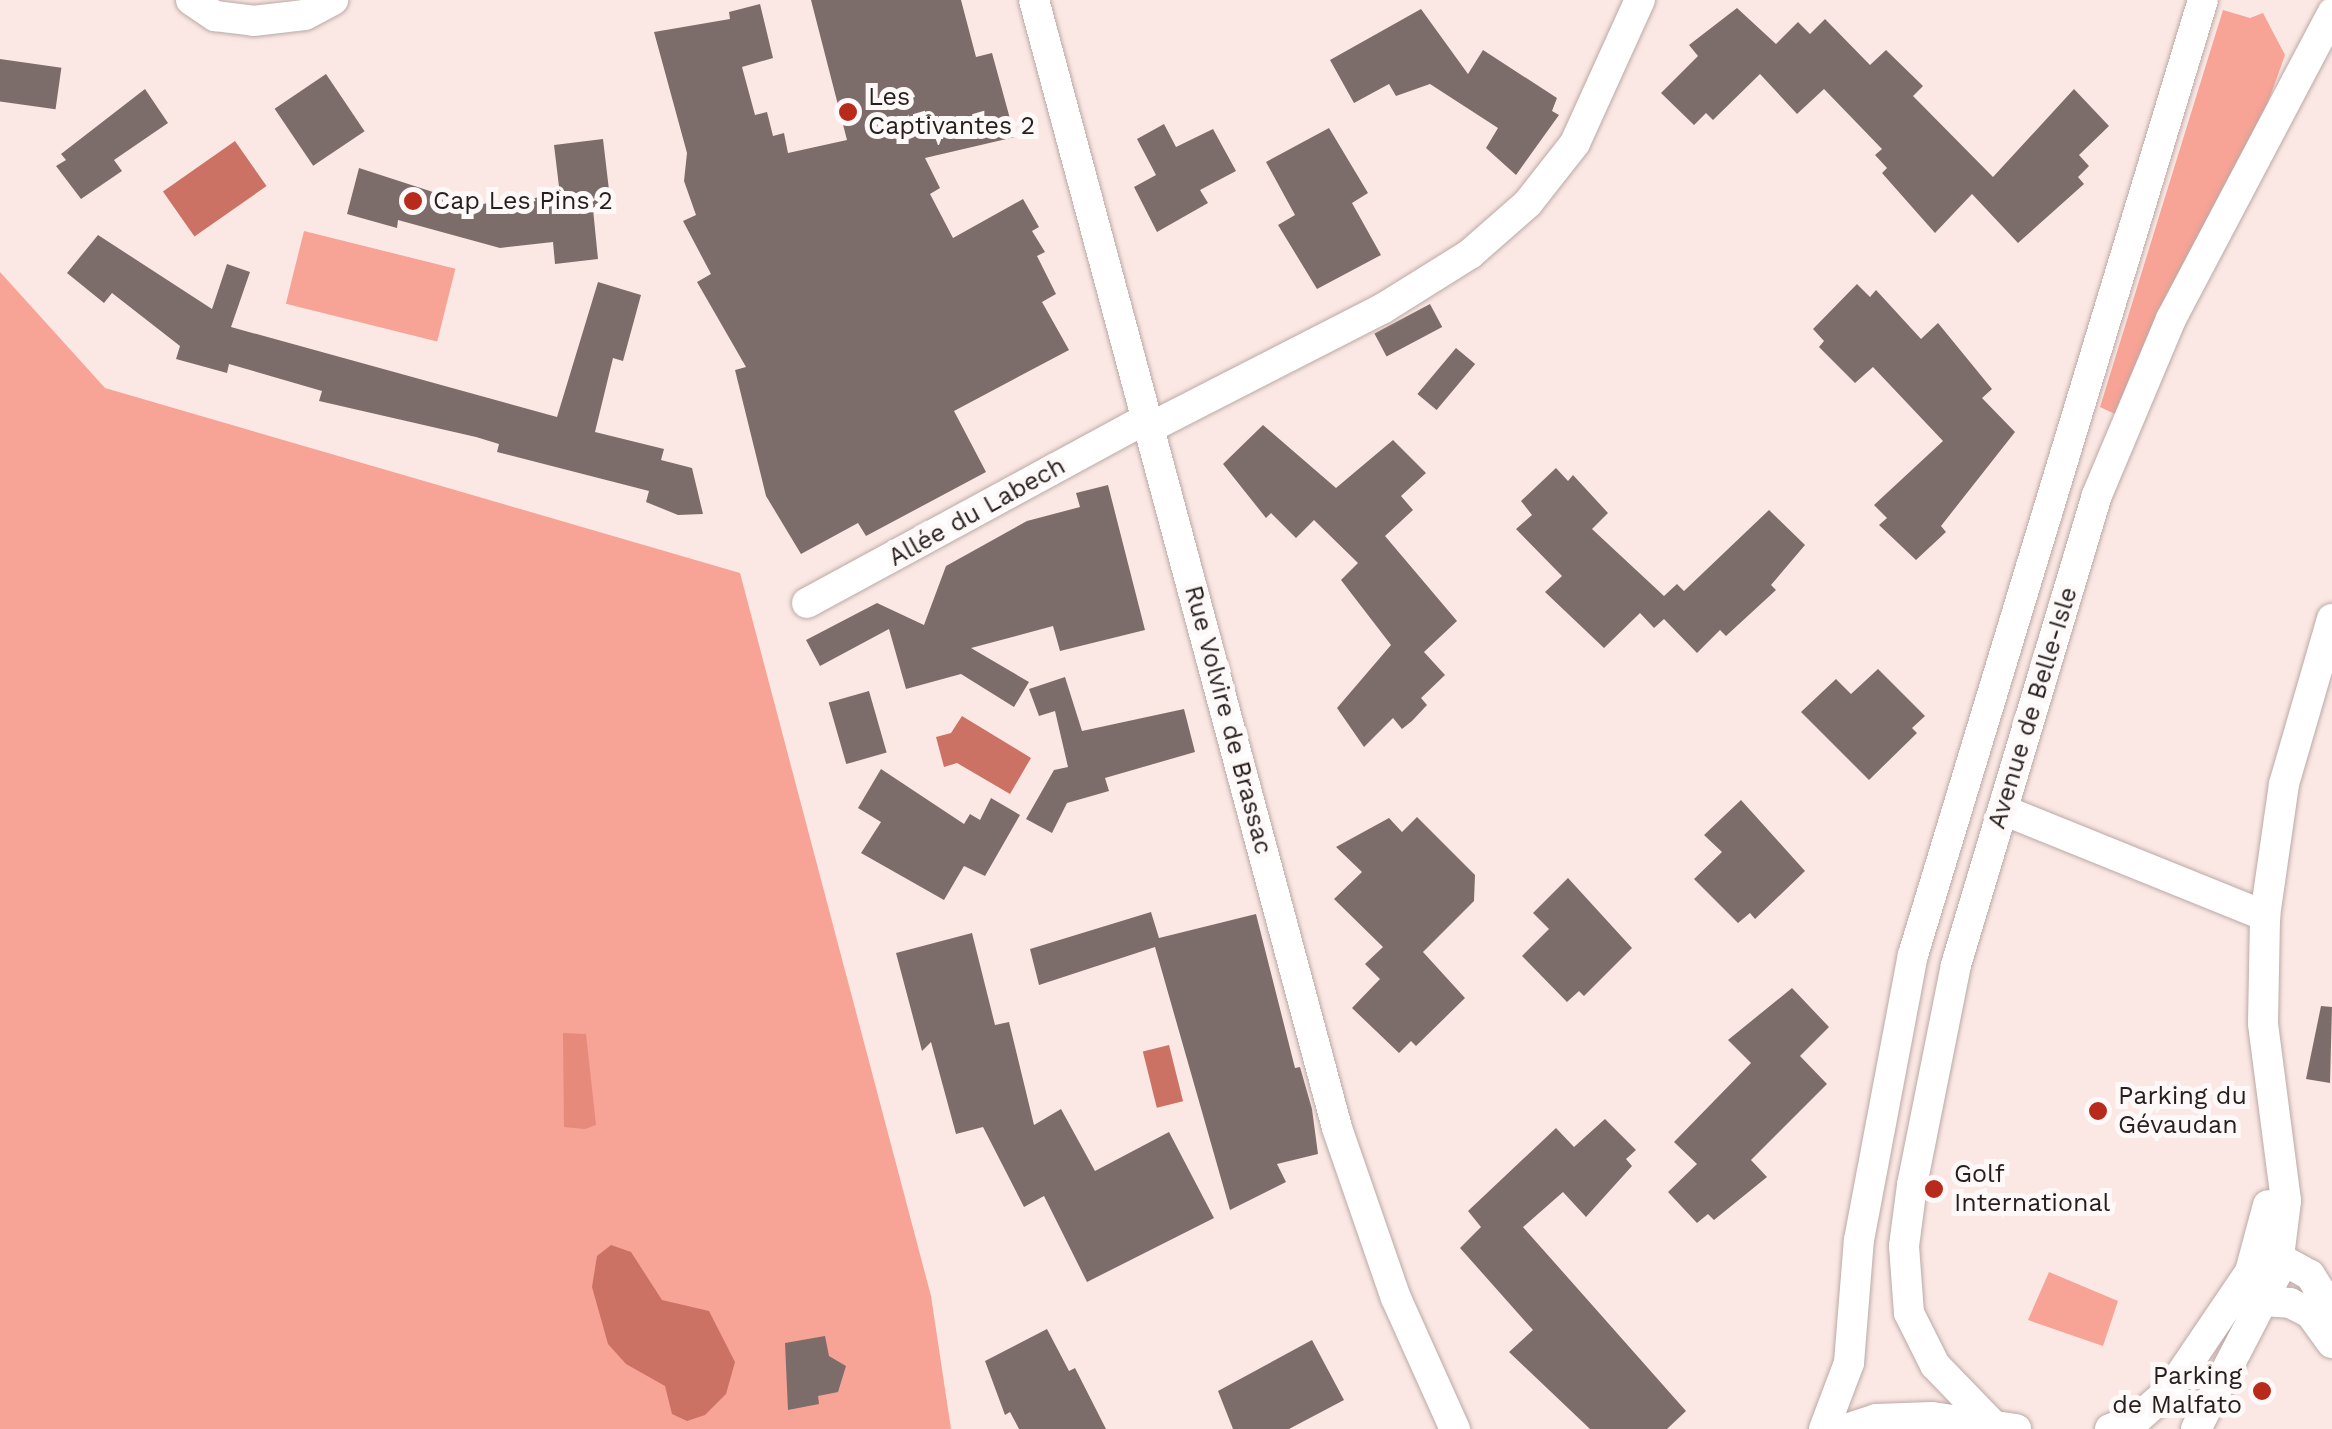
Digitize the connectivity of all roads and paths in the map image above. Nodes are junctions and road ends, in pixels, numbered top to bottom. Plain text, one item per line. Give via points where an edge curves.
1 (190, 0) edge
2 (334, 0) edge
3 (1034, 0) edge
4 (1640, 0) edge
5 (2203, 0) edge
6 (2332, 13) edge
7 (1148, 423) junction
8 (807, 603) dead end
9 (2332, 619) edge
10 (2003, 810) junction
11 (2265, 916) junction
12 (2276, 1153) junction
13 (2279, 1258) junction
14 (2263, 1301) junction
15 (2332, 1310) edge
16 (2332, 1343) edge
17 (2003, 1426) edge
18 (1455, 1429) edge
19 (1824, 1429) edge
20 (1846, 1429) edge
21 (2110, 1429) edge
22 (2196, 1429) edge

1 - 2 street via 215,16 253,21 305,15
3 - 7 street, Rue Volvire de Brassac
4 - 7 street, Allée du Labech via 1574,143 1528,203 1470,254 1382,309
5 - 19 street, Avenue de Belle-Isle via 1920,929 1883,1089 1859,1240 1849,1362
6 - 10 street, Avenue de Belle-Isle via 2171,319 2097,496
7 - 8 street, Allée du Labech
7 - 18 street, Rue Volvire de Brassac via 1337,1128 1396,1298
9 - 11 street via 2284,784
10 - 11 street
10 - 17 street, Avenue de Belle-Isle via 1933,1060 1904,1246 1909,1313 1935,1365
11 - 12 street via 2263,1024
12 - 13 street via 2286,1201
12 - 21 street via 2250,1272 2170,1390 2138,1418
13 - 14 street
13 - 15 street via 2310,1275
14 - 16 street via 2290,1302 2310,1314
14 - 22 street
17 - 20 street via 1876,1419

